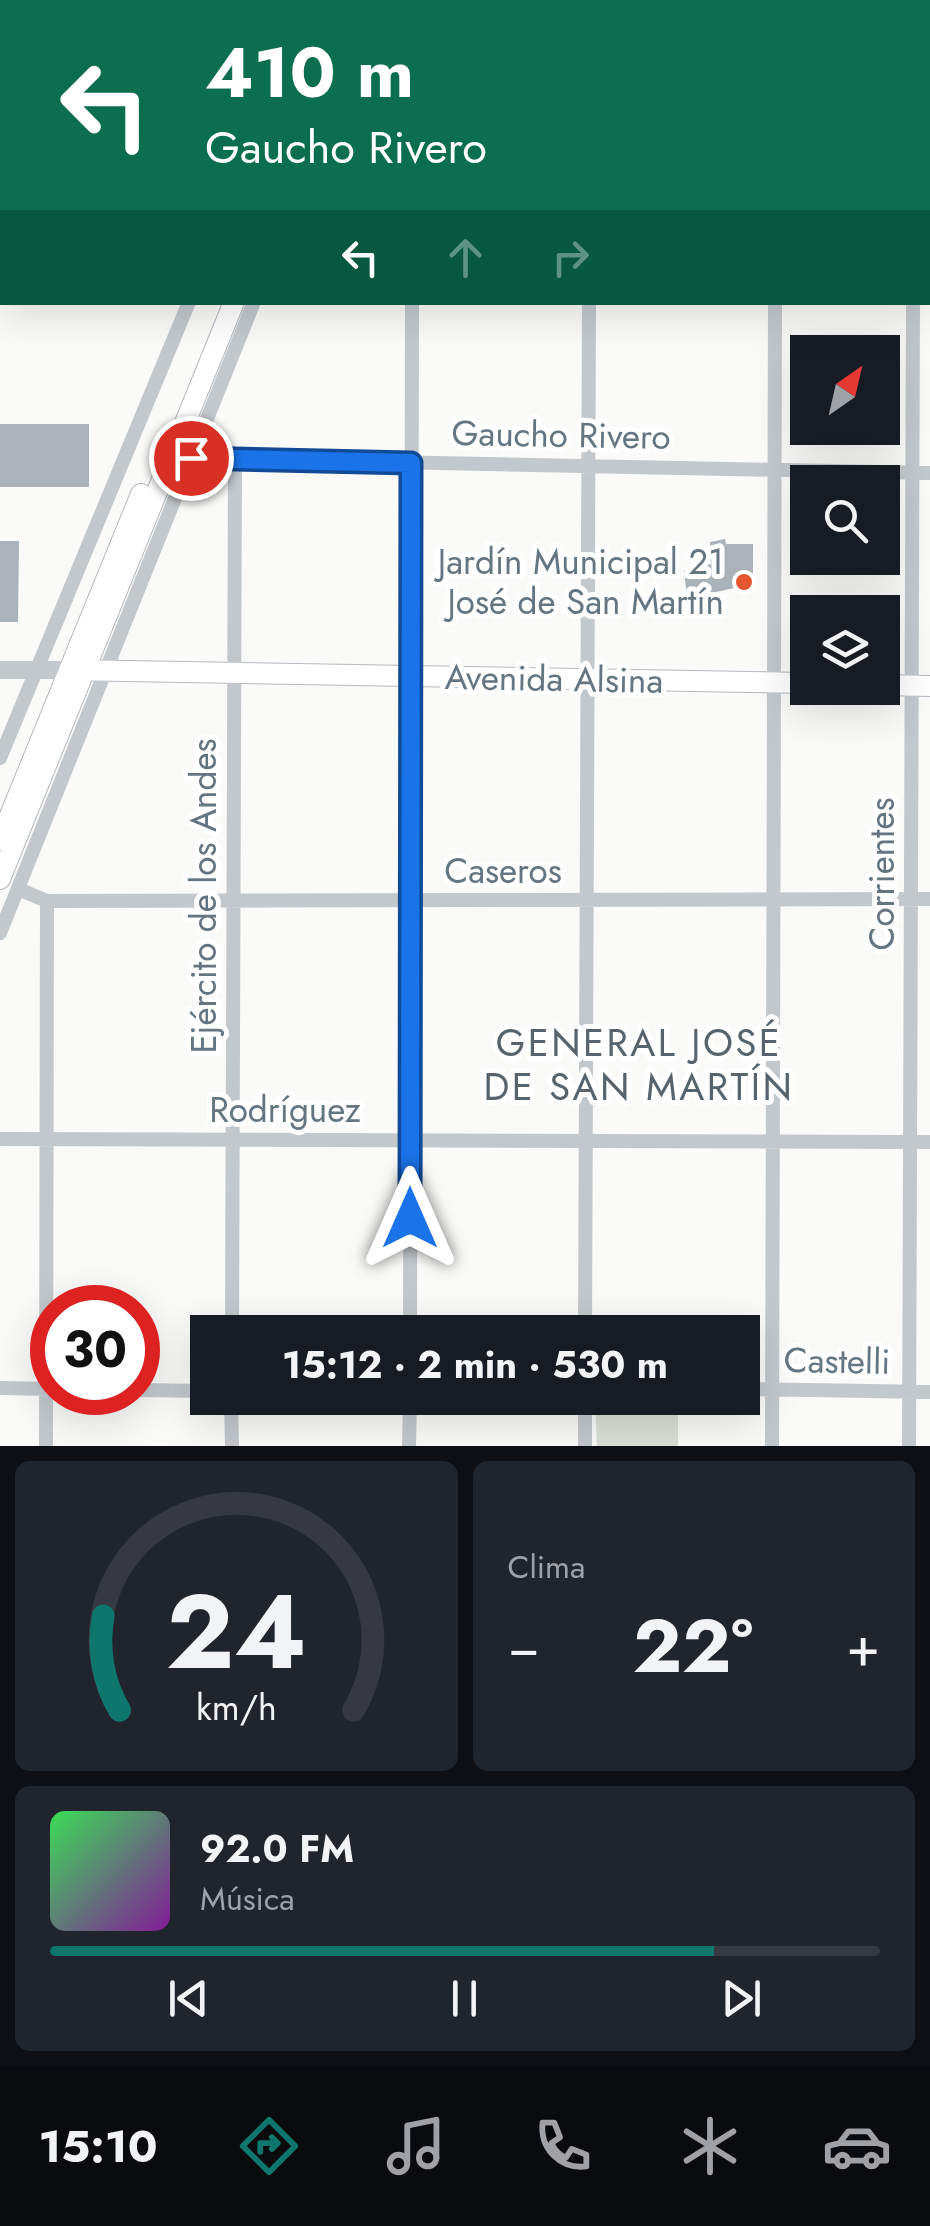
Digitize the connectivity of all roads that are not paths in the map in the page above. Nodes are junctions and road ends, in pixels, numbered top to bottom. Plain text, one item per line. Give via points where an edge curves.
1 (188, 305) edge
2 (218, 305) edge
3 (233, 305) edge
4 (253, 305) edge
5 (412, 305) edge
6 (589, 305) edge
7 (776, 305) edge
8 (912, 305) edge
9 (191, 458) junction
10 (235, 460) junction
11 (411, 463) junction
12 (588, 466) junction
13 (776, 469) junction
14 (913, 473) junction
15 (930, 473) edge
16 (0, 670) edge
17 (36, 670) junction
18 (89, 670) junction
19 (234, 673) junction
20 (410, 677) junction
21 (586, 680) junction
22 (776, 682) junction
23 (790, 682) edge
24 (921, 686) edge
25 (0, 758) edge
26 (0, 840) edge
27 (9, 884) edge
28 (233, 899) junction
29 (912, 899) junction
30 (930, 899) edge
31 (772, 900) junction
32 (47, 901) junction
33 (410, 901) junction
34 (584, 901) junction
35 (0, 933) edge
36 (0, 1139) edge
37 (235, 1139) junction
38 (49, 1140) junction
39 (411, 1141) junction
40 (773, 1141) junction
41 (585, 1142) junction
42 (910, 1142) junction
43 (930, 1142) edge
44 (50, 1285) edge
45 (232, 1315) edge
46 (410, 1315) edge
47 (584, 1315) edge
48 (0, 1388) edge
49 (30, 1389) edge
50 (160, 1390) edge
51 (190, 1390) edge
52 (760, 1390) edge
53 (772, 1390) junction
54 (910, 1392) junction
55 (930, 1392) edge
56 (48, 1415) edge
57 (232, 1415) edge
58 (410, 1415) edge
59 (584, 1415) edge
60 (46, 1446) edge
61 (232, 1446) edge
62 (409, 1446) edge
63 (585, 1446) edge
64 (772, 1446) edge
65 (910, 1446) edge

1 - 17 street
2 - 18 main road
3 - 18 main road
4 - 9 street
5 - 11 street
6 - 12 street
7 - 13 street
8 - 14 street, Corrientes
9 - 10 street, Gaucho Rivero
9 - 18 street
10 - 11 street, Gaucho Rivero
10 - 19 street, Ejército de los Andes
11 - 12 street, Gaucho Rivero
11 - 20 street
12 - 13 street, Gaucho Rivero
12 - 21 street
13 - 14 street, Gaucho Rivero
13 - 22 street
14 - 15 street, Gaucho Rivero
14 - 24 street, Corrientes
16 - 17 street, Avenida Alsina
17 - 18 street, Avenida Alsina
17 - 25 street
18 - 19 main road, Avenida Alsina
18 - 26 main road
18 - 27 main road
19 - 20 main road, Avenida Alsina
19 - 28 street, Ejército de los Andes
20 - 21 main road, Avenida Alsina
20 - 33 street
21 - 22 main road, Avenida Alsina
21 - 34 street
22 - 23 main road, Avenida Alsina
22 - 31 street
24 - 29 street, Corrientes
27 - 32 street, Caseros
27 - 35 street
28 - 32 street, Caseros
28 - 33 street, Caseros
28 - 37 street, Ejército de los Andes
29 - 30 street, Caseros
29 - 31 street, Caseros
29 - 42 street, Corrientes
31 - 34 street, Caseros
31 - 40 street
32 - 38 street
33 - 34 street, Caseros
33 - 39 street
34 - 41 street
36 - 38 street, Rodríguez
37 - 38 street, Rodríguez
37 - 39 street, Rodríguez
37 - 45 street, Ejército de los Andes
38 - 44 street
39 - 41 street, Rodríguez
39 - 46 street
40 - 41 street, Rodríguez
40 - 42 street, Rodríguez
40 - 53 street
41 - 47 street
42 - 43 street, Rodríguez
42 - 54 street, Corrientes
48 - 49 street
50 - 51 street
52 - 53 street, Castelli
53 - 54 street, Castelli
53 - 64 street
54 - 55 street, Castelli
54 - 65 street, Corrientes
56 - 60 street
57 - 61 street
58 - 62 street
59 - 63 street

